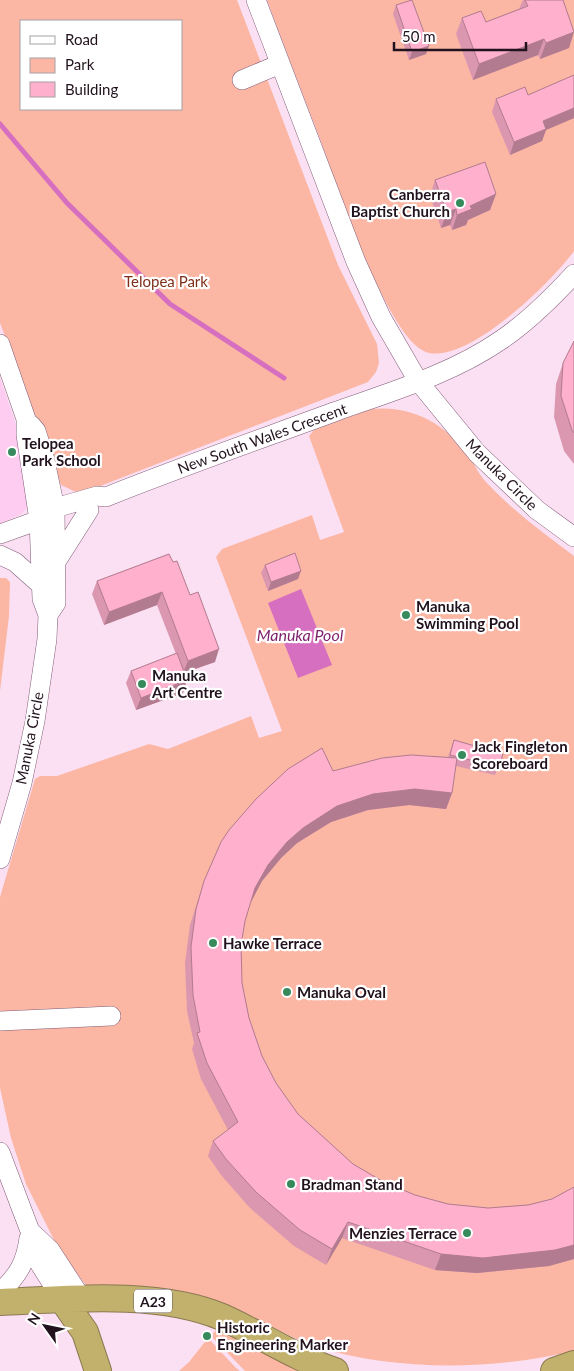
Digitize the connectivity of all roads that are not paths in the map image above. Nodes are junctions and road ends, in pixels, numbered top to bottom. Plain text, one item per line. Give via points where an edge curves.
1 (256, 0) edge
2 (280, 64) junction
3 (242, 80) dead end
4 (574, 274) edge
5 (0, 344) edge
6 (418, 381) junction
7 (106, 498) junction
8 (89, 510) junction
9 (50, 516) junction
10 (0, 534) edge
11 (574, 537) edge
12 (0, 555) edge
13 (56, 562) junction
14 (42, 586) junction
15 (48, 615) junction
16 (0, 859) edge
17 (111, 1016) dead end
18 (0, 1021) edge
19 (0, 1152) edge
20 (30, 1231) junction
21 (0, 1292) edge
22 (72, 1299) junction
23 (0, 1302) edge
24 (574, 1364) edge
25 (98, 1371) edge
26 (103, 1371) edge
27 (335, 1371) edge
28 (554, 1371) edge

1 - 2 street
2 - 3 street
2 - 6 street via 356,262 381,316
4 - 6 street, New South Wales Crescent via 544,306 500,340 458,364
5 - 9 street via 26,419 35,483
6 - 7 street, New South Wales Crescent
6 - 11 street, Manuka Circle via 476,453 537,510
7 - 8 street, New South Wales Crescent via 99,507
7 - 9 street, New South Wales Crescent via 97,496
8 - 9 street, New South Wales Crescent
8 - 13 street
9 - 10 street, New South Wales Crescent
9 - 13 street, Manuka Circle
9 - 14 street, Manuka Circle
12 - 14 street via 15,562
13 - 15 street, Manuka Circle via 56,603
14 - 15 street, Manuka Circle via 42,599
15 - 16 street, Manuka Circle via 47,639 22,783
17 - 18 street
19 - 20 street
20 - 21 street via 23,1266
20 - 22 street via 50,1250
22 - 23 highway, A23
22 - 25 highway
22 - 26 highway via 100,1331 105,1345
22 - 27 highway, A23 via 166,1302 221,1317 291,1354
24 - 28 highway

